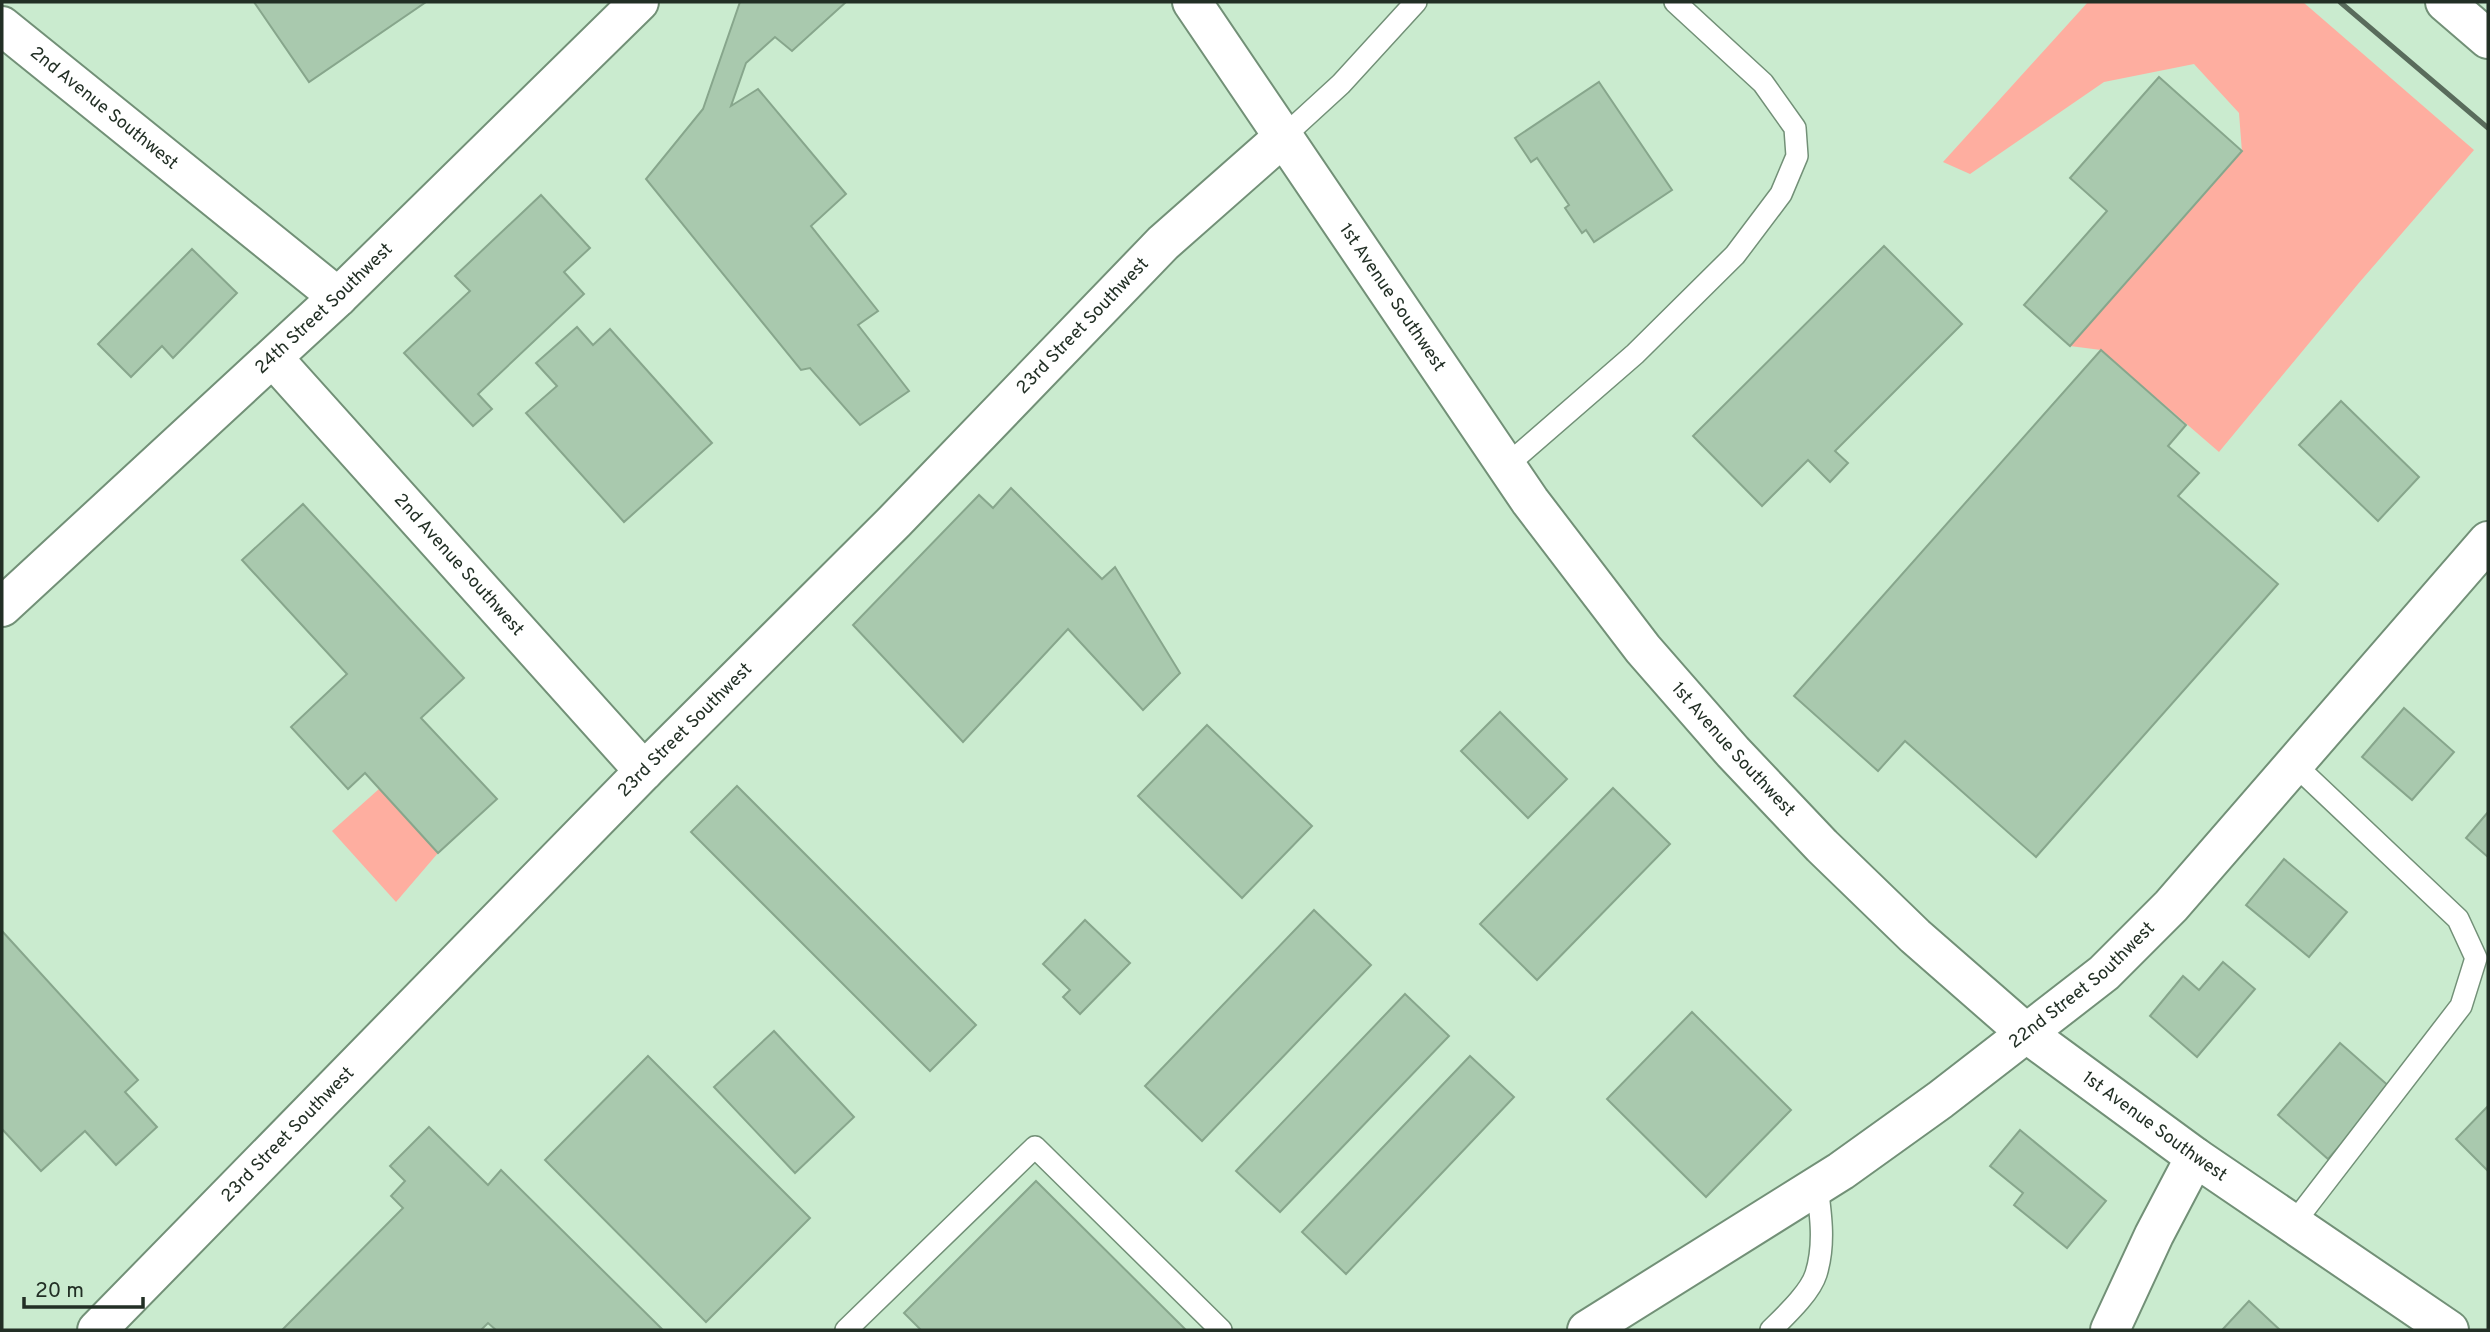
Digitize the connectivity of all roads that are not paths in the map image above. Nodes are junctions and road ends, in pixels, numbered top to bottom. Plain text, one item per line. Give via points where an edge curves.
1 (639, 2) edge
2 (1192, 2) edge
3 (1416, 2) edge
4 (1675, 2) edge
5 (2445, 2) edge
6 (2, 26) edge
7 (2488, 39) edge
8 (1282, 138) junction
9 (338, 297) junction
10 (273, 358) junction
11 (1506, 467) junction
12 (2488, 541) edge
13 (2, 607) edge
14 (2293, 763) junction
15 (644, 771) junction
16 (2026, 1033) junction
17 (2195, 1157) junction
18 (1817, 1186) junction
19 (2293, 1224) junction
20 (97, 1330) edge
21 (846, 1330) edge
22 (1221, 1330) edge
23 (1587, 1330) edge
24 (1771, 1330) edge
25 (2110, 1330) edge
26 (2449, 1330) edge

1 - 9 street, 24th Street Southwest
2 - 8 street, 1st Avenue Southwest
3 - 8 lane via 1341,84
4 - 11 lane via 1763,83 1795,128 1797,156 1781,194 1735,255 1635,354
5 - 7 street
6 - 9 street, 2nd Avenue Southwest
8 - 11 street, 1st Avenue Southwest
8 - 15 street, 23rd Street Southwest via 1163,243 895,521
9 - 10 street, 24th Street Southwest
10 - 13 street, 24th Street Southwest
10 - 15 street, 2nd Avenue Southwest
11 - 16 street, 1st Avenue Southwest via 1643,649 1733,752 1915,936
12 - 14 street, 22nd Street Southwest
14 - 16 street, 22nd Street Southwest via 2171,906 2114,964
14 - 19 lane via 2458,919 2476,958 2461,1006
15 - 20 street, 23rd Street Southwest
16 - 17 street, 1st Avenue Southwest
16 - 18 street, 22nd Street Southwest
17 - 19 street, 1st Avenue Southwest
17 - 25 street
18 - 23 street, 22nd Street Southwest
18 - 24 lane via 1823,1233 1816,1276
19 - 26 street, 1st Avenue Southwest
21 - 22 lane via 1035,1147

